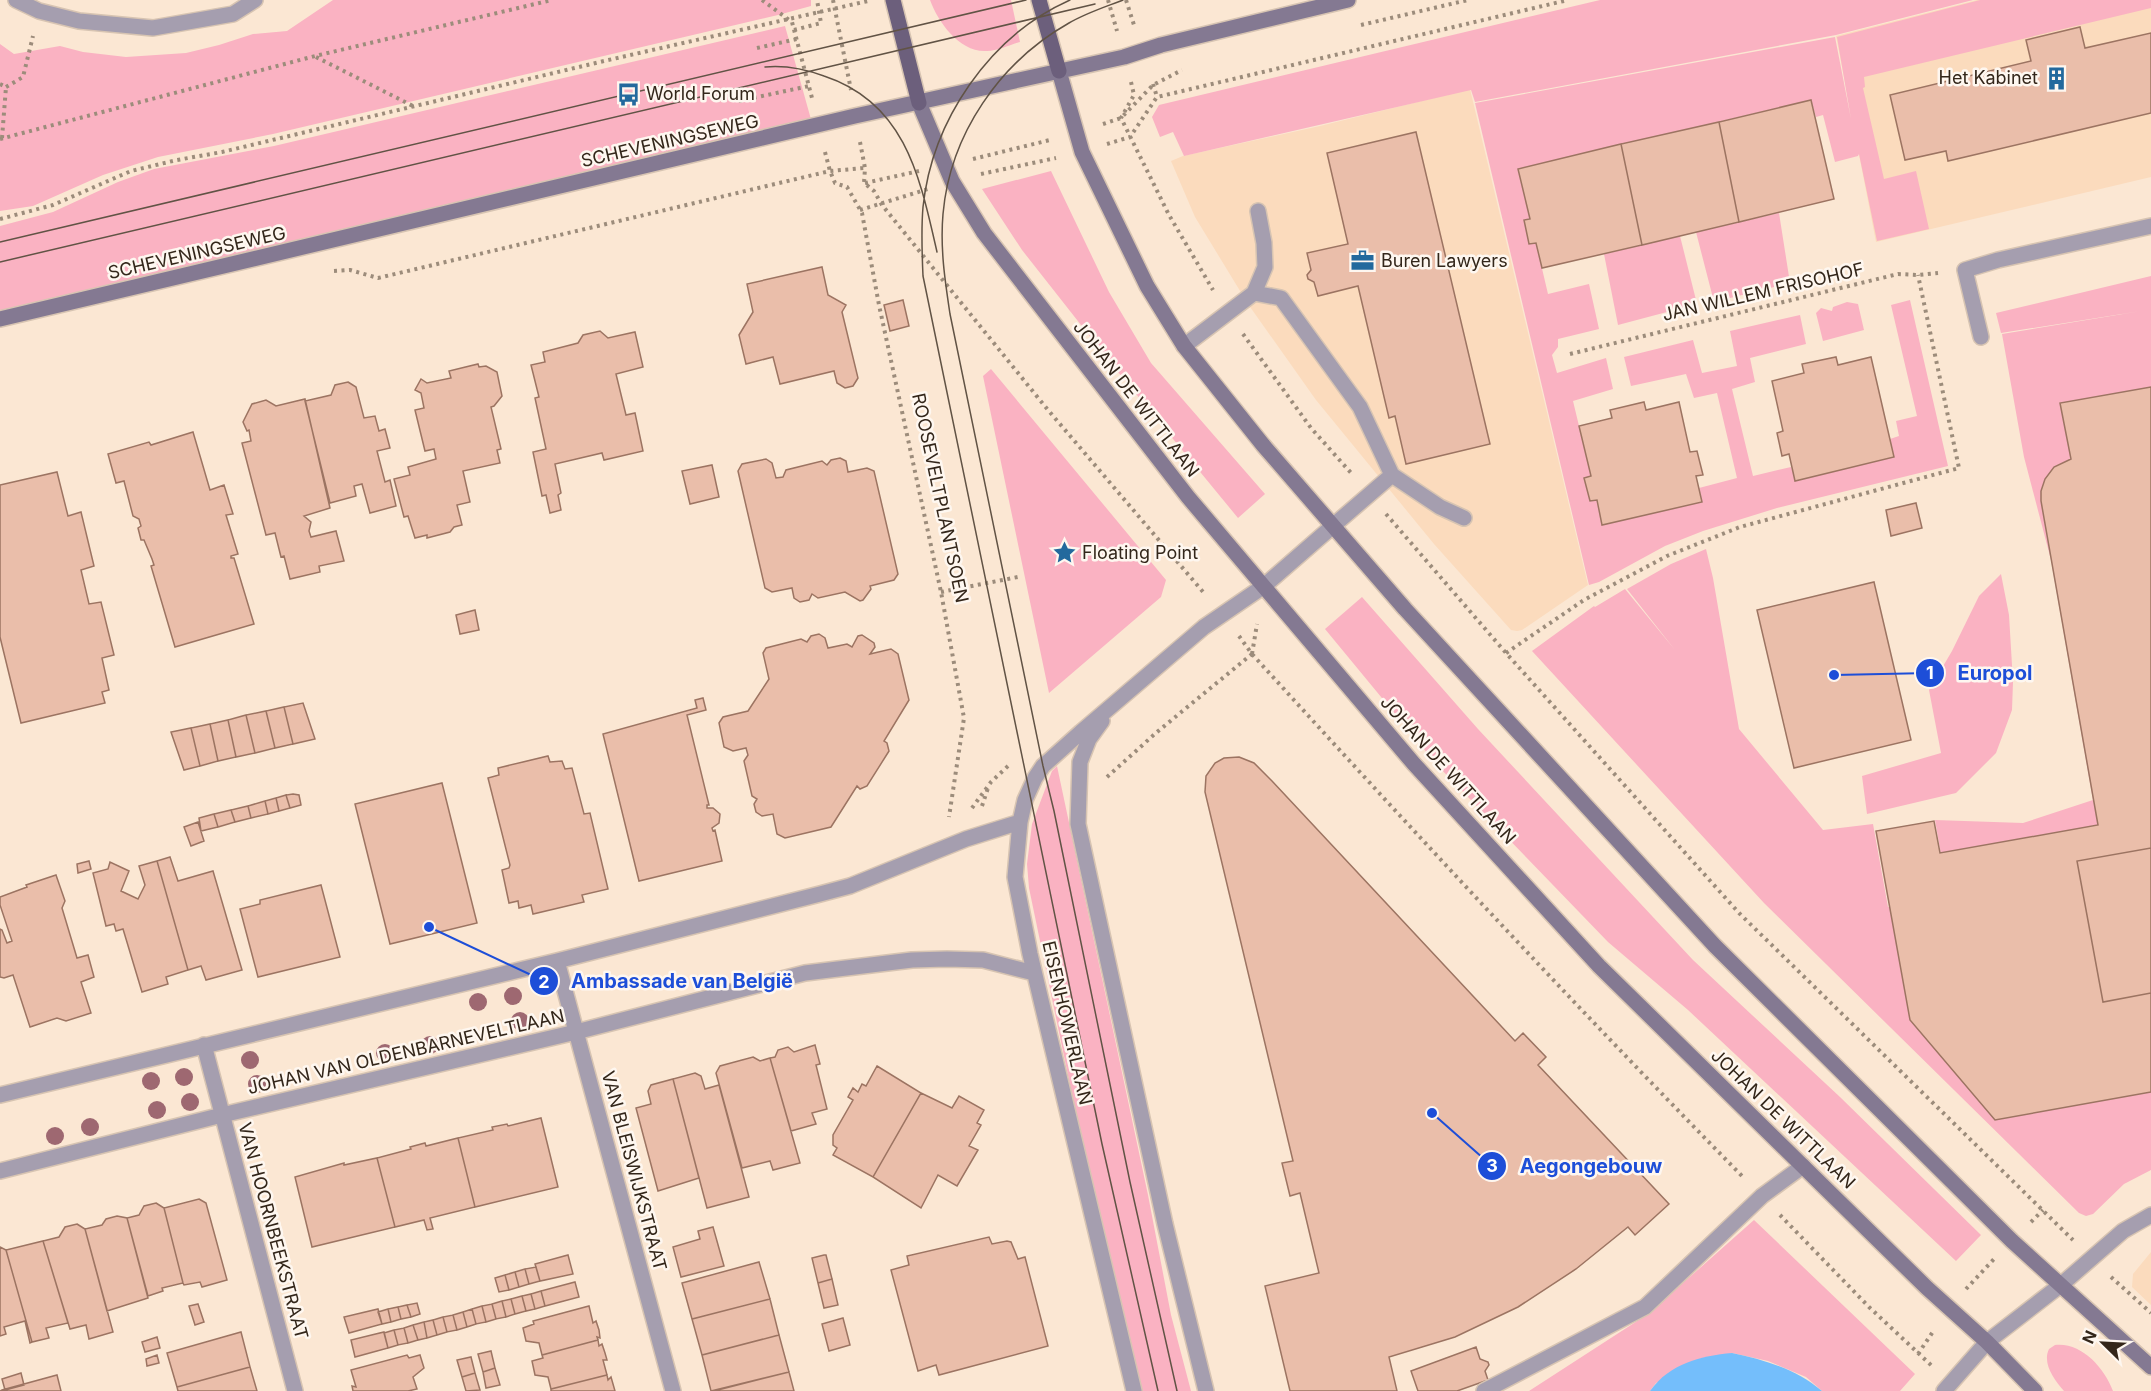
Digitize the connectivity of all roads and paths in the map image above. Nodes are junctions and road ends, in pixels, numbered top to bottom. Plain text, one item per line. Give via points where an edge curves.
1 (16, 0) edge
2 (255, 0) edge
3 (552, 0) edge
4 (762, 0) edge
5 (817, 0) edge
6 (833, 0) edge
7 (873, 0) edge
8 (894, 0) edge
9 (1039, 0) edge
10 (1348, 0) edge
11 (1468, 0) edge
12 (1568, 0) edge
13 (835, 9) junction
14 (39, 11) junction
15 (819, 12) junction
16 (789, 19) junction
17 (1352, 28) dead end
18 (797, 39) dead end
19 (757, 48) dead end
20 (315, 56) junction
21 (1190, 66) dead end
22 (1059, 71) junction
23 (0, 84) edge
24 (809, 86) dead end
25 (6, 87) junction
26 (739, 101) dead end
27 (919, 103) junction
28 (414, 106) junction
29 (1078, 132) junction
30 (1130, 137) junction
31 (1, 139) edge
32 (1082, 152) junction
33 (946, 166) junction
34 (864, 168) dead end
35 (830, 171) junction
36 (952, 181) junction
37 (864, 183) dead end
38 (882, 204) junction
39 (860, 210) junction
40 (1258, 211) dead end
41 (0, 219) edge
42 (2151, 226) edge
43 (1965, 270) junction
44 (331, 271) dead end
45 (1918, 275) junction
46 (1254, 293) junction
47 (1228, 312) junction
48 (0, 319) edge
49 (1982, 338) dead end
50 (1184, 346) junction
51 (1570, 354) dead end
52 (1392, 475) junction
53 (1370, 495) junction
54 (1464, 518) dead end
55 (1334, 525) junction
56 (1018, 577) dead end
57 (1264, 586) junction
58 (941, 592) junction
59 (1221, 613) junction
60 (1506, 653) junction
61 (1252, 654) junction
62 (1120, 697) junction
63 (1104, 781) dead end
64 (1020, 822) junction
65 (944, 847) junction
66 (557, 961) junction
67 (1034, 973) junction
68 (576, 1032) junction
69 (204, 1046) junction
70 (0, 1095) edge
71 (222, 1115) junction
72 (1803, 1166) junction
73 (0, 1171) edge
74 (1762, 1196) junction
75 (2151, 1215) edge
76 (2012, 1241) junction
77 (2062, 1284) junction
78 (1949, 1307) junction
79 (1987, 1342) junction
80 (2151, 1367) edge
81 (295, 1391) edge
82 (673, 1391) edge
83 (1134, 1391) edge
84 (1206, 1391) edge
85 (1484, 1391) edge
86 (1944, 1391) edge
87 (2035, 1391) edge

1 - 14 street
2 - 14 street via 233,14 153,28 79,21
3 - 20 path
4 - 16 path
5 - 15 path
6 - 13 path
7 - 13 path
8 - 27 main road
9 - 22 main road
10 - 22 main road, SCHEVENINGSEWEG
11 - 17 path
12 - 30 path via 1157,97
13 - 15 path
14 - 25 path via 23,77
15 - 16 path
15 - 16 path via 821,23 795,30
16 - 28 path
18 - 19 path
20 - 28 path
20 - 31 path
21 - 29 path via 1153,85 1121,118
22 - 27 main road, SCHEVENINGSEWEG
22 - 29 main road
23 - 25 path
24 - 26 path
25 - 31 path
27 - 33 main road, JOHAN DE WITTLAAN
27 - 48 main road, SCHEVENINGSEWEG
28 - 41 path via 131,171 53,205
29 - 32 main road
29 - 33 path
30 - 32 path
30 - 47 path via 1169,215
32 - 36 path
32 - 50 main road via 1147,286
33 - 36 main road, JOHAN DE WITTLAAN
33 - 37 path
34 - 35 path
35 - 39 path, ROOSEVELTPLANTSOEN via 835,183 848,187
35 - 44 path via 378,278 350,270
36 - 38 path
36 - 57 main road, JOHAN DE WITTLAAN via 984,233 1061,334 1188,498
38 - 39 path
38 - 59 path via 1048,410
39 - 58 path, ROOSEVELTPLANTSOEN
40 - 46 street via 1265,267
42 - 43 street
43 - 45 path, JAN WILLEM FRISOHOF
43 - 49 street
45 - 51 path, JAN WILLEM FRISOHOF via 1898,274
45 - 60 path via 1959,468 1740,527 1677,552 1584,600
46 - 47 street
46 - 52 street via 1281,298 1360,407
47 - 50 street
47 - 53 path via 1311,428
50 - 55 main road via 1263,445
52 - 53 street
52 - 54 street
53 - 55 street
53 - 60 path
55 - 57 street
55 - 76 main road via 1413,617 1715,946
56 - 58 path
57 - 59 street, EISENHOWERLAAN
57 - 72 main road, JOHAN DE WITTLAAN via 1413,764 1591,958
58 - 65 path, ROOSEVELTPLANTSOEN via 964,718
59 - 61 path
59 - 62 street, EISENHOWERLAAN
60 - 76 path via 1738,913 2043,1210
61 - 63 path
61 - 74 path via 1455,877
62 - 64 street, EISENHOWERLAAN via 1043,766 1025,800
62 - 84 street, EISENHOWERLAAN via 1089,739 1080,762 1078,824 1165,1224
64 - 65 street
64 - 67 street, EISENHOWERLAAN via 1015,877
65 - 66 street via 850,886
66 - 68 street, VAN BLEISWIJKSTRAAT
66 - 69 street
67 - 68 street, JOHAN VAN OLDENBARNEVELTLAAN via 983,960 947,958 835,969 805,973
67 - 83 street, EISENHOWERLAAN
68 - 71 street, JOHAN VAN OLDENBARNEVELTLAAN
68 - 82 street, VAN BLEISWIJKSTRAAT
69 - 70 street
69 - 71 street, VAN HOORNBEEKSTRAAT
71 - 73 street, JOHAN VAN OLDENBARNEVELTLAAN
71 - 81 street, VAN HOORNBEEKSTRAAT
72 - 74 street
72 - 78 main road, JOHAN DE WITTLAAN
74 - 78 path via 1918,1354
74 - 85 street via 1645,1307
75 - 77 street via 2123,1231
76 - 77 main road
76 - 78 path
77 - 79 street
77 - 80 main road
78 - 79 main road, JOHAN DE WITTLAAN
79 - 86 street
79 - 87 main road, JOHAN DE WITTLAAN

